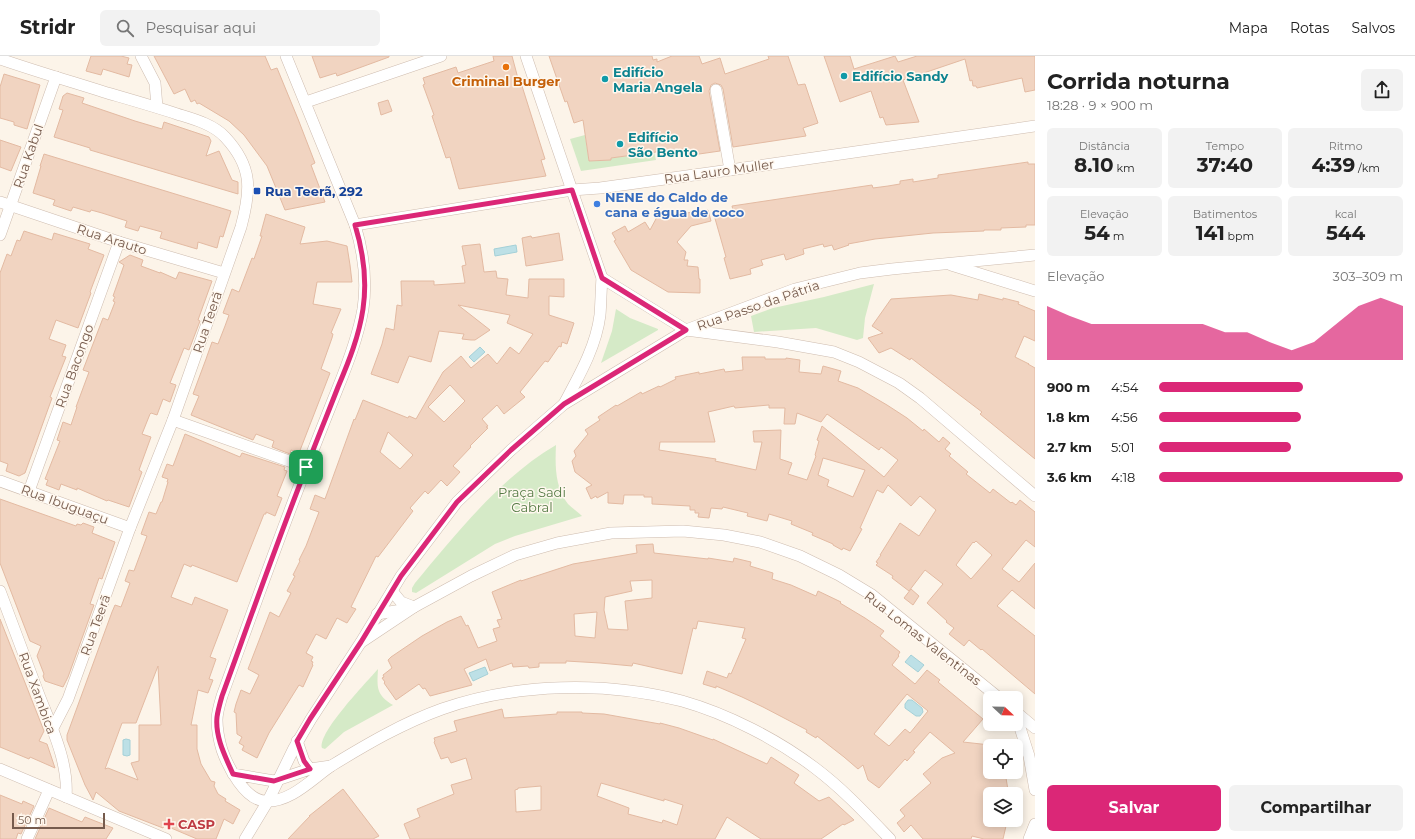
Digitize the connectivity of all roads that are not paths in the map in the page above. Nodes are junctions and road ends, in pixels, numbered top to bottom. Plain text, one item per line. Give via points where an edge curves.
1 (141, 56) edge
2 (286, 56) edge
3 (441, 56) edge
4 (526, 56) edge
5 (0, 59) edge
6 (56, 77) junction
7 (716, 90) dead end
8 (306, 102) junction
9 (157, 107) junction
10 (1035, 126) edge
11 (730, 170) junction
12 (572, 190) junction
13 (0, 202) edge
14 (11, 206) junction
15 (355, 225) junction
16 (0, 235) edge
17 (119, 242) junction
18 (1035, 256) edge
19 (944, 264) junction
20 (224, 273) junction
21 (602, 278) junction
22 (1035, 291) edge
23 (686, 330) junction
24 (564, 404) junction
25 (173, 420) junction
26 (306, 467) junction
27 (0, 481) edge
28 (29, 491) junction
29 (1035, 496) edge
30 (130, 528) junction
31 (0, 591) edge
32 (392, 591) junction
33 (414, 607) junction
34 (378, 614) junction
35 (361, 642) junction
36 (990, 691) edge
37 (1023, 719) edge
38 (1035, 728) edge
39 (52, 730) junction
40 (1021, 731) edge
41 (297, 741) junction
42 (331, 766) junction
43 (310, 769) junction
44 (0, 770) edge
45 (233, 774) junction
46 (278, 780) junction
47 (49, 790) junction
48 (1035, 790) edge
49 (66, 797) junction
50 (268, 801) junction
51 (1035, 824) edge
52 (27, 839) edge
53 (166, 839) edge
54 (245, 839) edge
55 (890, 839) edge
56 (1029, 839) edge

1 - 9 street via 155,83
2 - 8 street
3 - 8 street
4 - 12 street
5 - 6 street, Rua Teerã
6 - 9 street, Rua Teerã
6 - 14 street, Rua Kabul
7 - 11 street
8 - 15 street
9 - 20 street, Rua Teerã via 196,120 224,136 237,151 247,172 247,208
10 - 11 street, Rua Lauro Muller
11 - 12 street, Rua Lauro Muller
12 - 15 street, Rua Lauro Muller
12 - 21 street
13 - 14 street, Rua Arauto
14 - 16 street, Rua Kabul
14 - 17 street, Rua Arauto
15 - 26 street via 364,284 359,332
17 - 20 street, Rua Arauto
17 - 28 street, Rua Bacongo
18 - 19 street, Rua Passo da Pátria
19 - 22 street
19 - 23 street, Rua Passo da Pátria via 867,272 795,289
20 - 25 street, Rua Teerã
21 - 23 street
21 - 24 street via 600,315 594,339
23 - 24 street, Rua Passo da Pátria
23 - 29 street via 834,352 859,362 899,383 920,398
24 - 32 street, Rua Passo da Pátria via 457,502
25 - 26 street
25 - 30 street, Rua Teerã
26 - 45 street via 222,696 217,718 218,732
27 - 28 street, Rua Ibuguaçu
28 - 30 street, Rua Ibuguaçu
30 - 39 street, Rua Teerã via 68,699
31 - 39 street, Rua Xambica
32 - 33 street via 401,602
32 - 34 street, Rua Passo da Pátria
33 - 34 street, Rua Lomas Valentinas
33 - 35 street, Rua Lomas Valentinas
33 - 36 street, Rua Lomas Valentinas via 515,555 556,543 611,533 651,531 724,535 760,542 800,556 839,575 872,595
34 - 35 street, Rua Passo da Pátria
35 - 41 street, Rua Passo da Pátria
37 - 38 street
39 - 49 street, Rua Xambica via 64,768
40 - 48 street
41 - 43 street via 304,761
41 - 46 street, Rua Passo da Pátria
42 - 43 street
42 - 50 street via 300,790
42 - 55 street via 372,741 415,720 482,697 532,690 584,687 637,692 705,708 775,742 816,768
43 - 46 street
44 - 47 street
45 - 46 street
45 - 50 street via 249,793
46 - 50 street, Rua Passo da Pátria
47 - 49 street
47 - 52 street
49 - 53 street
50 - 54 street, Rua Passo da Pátria
51 - 56 street

